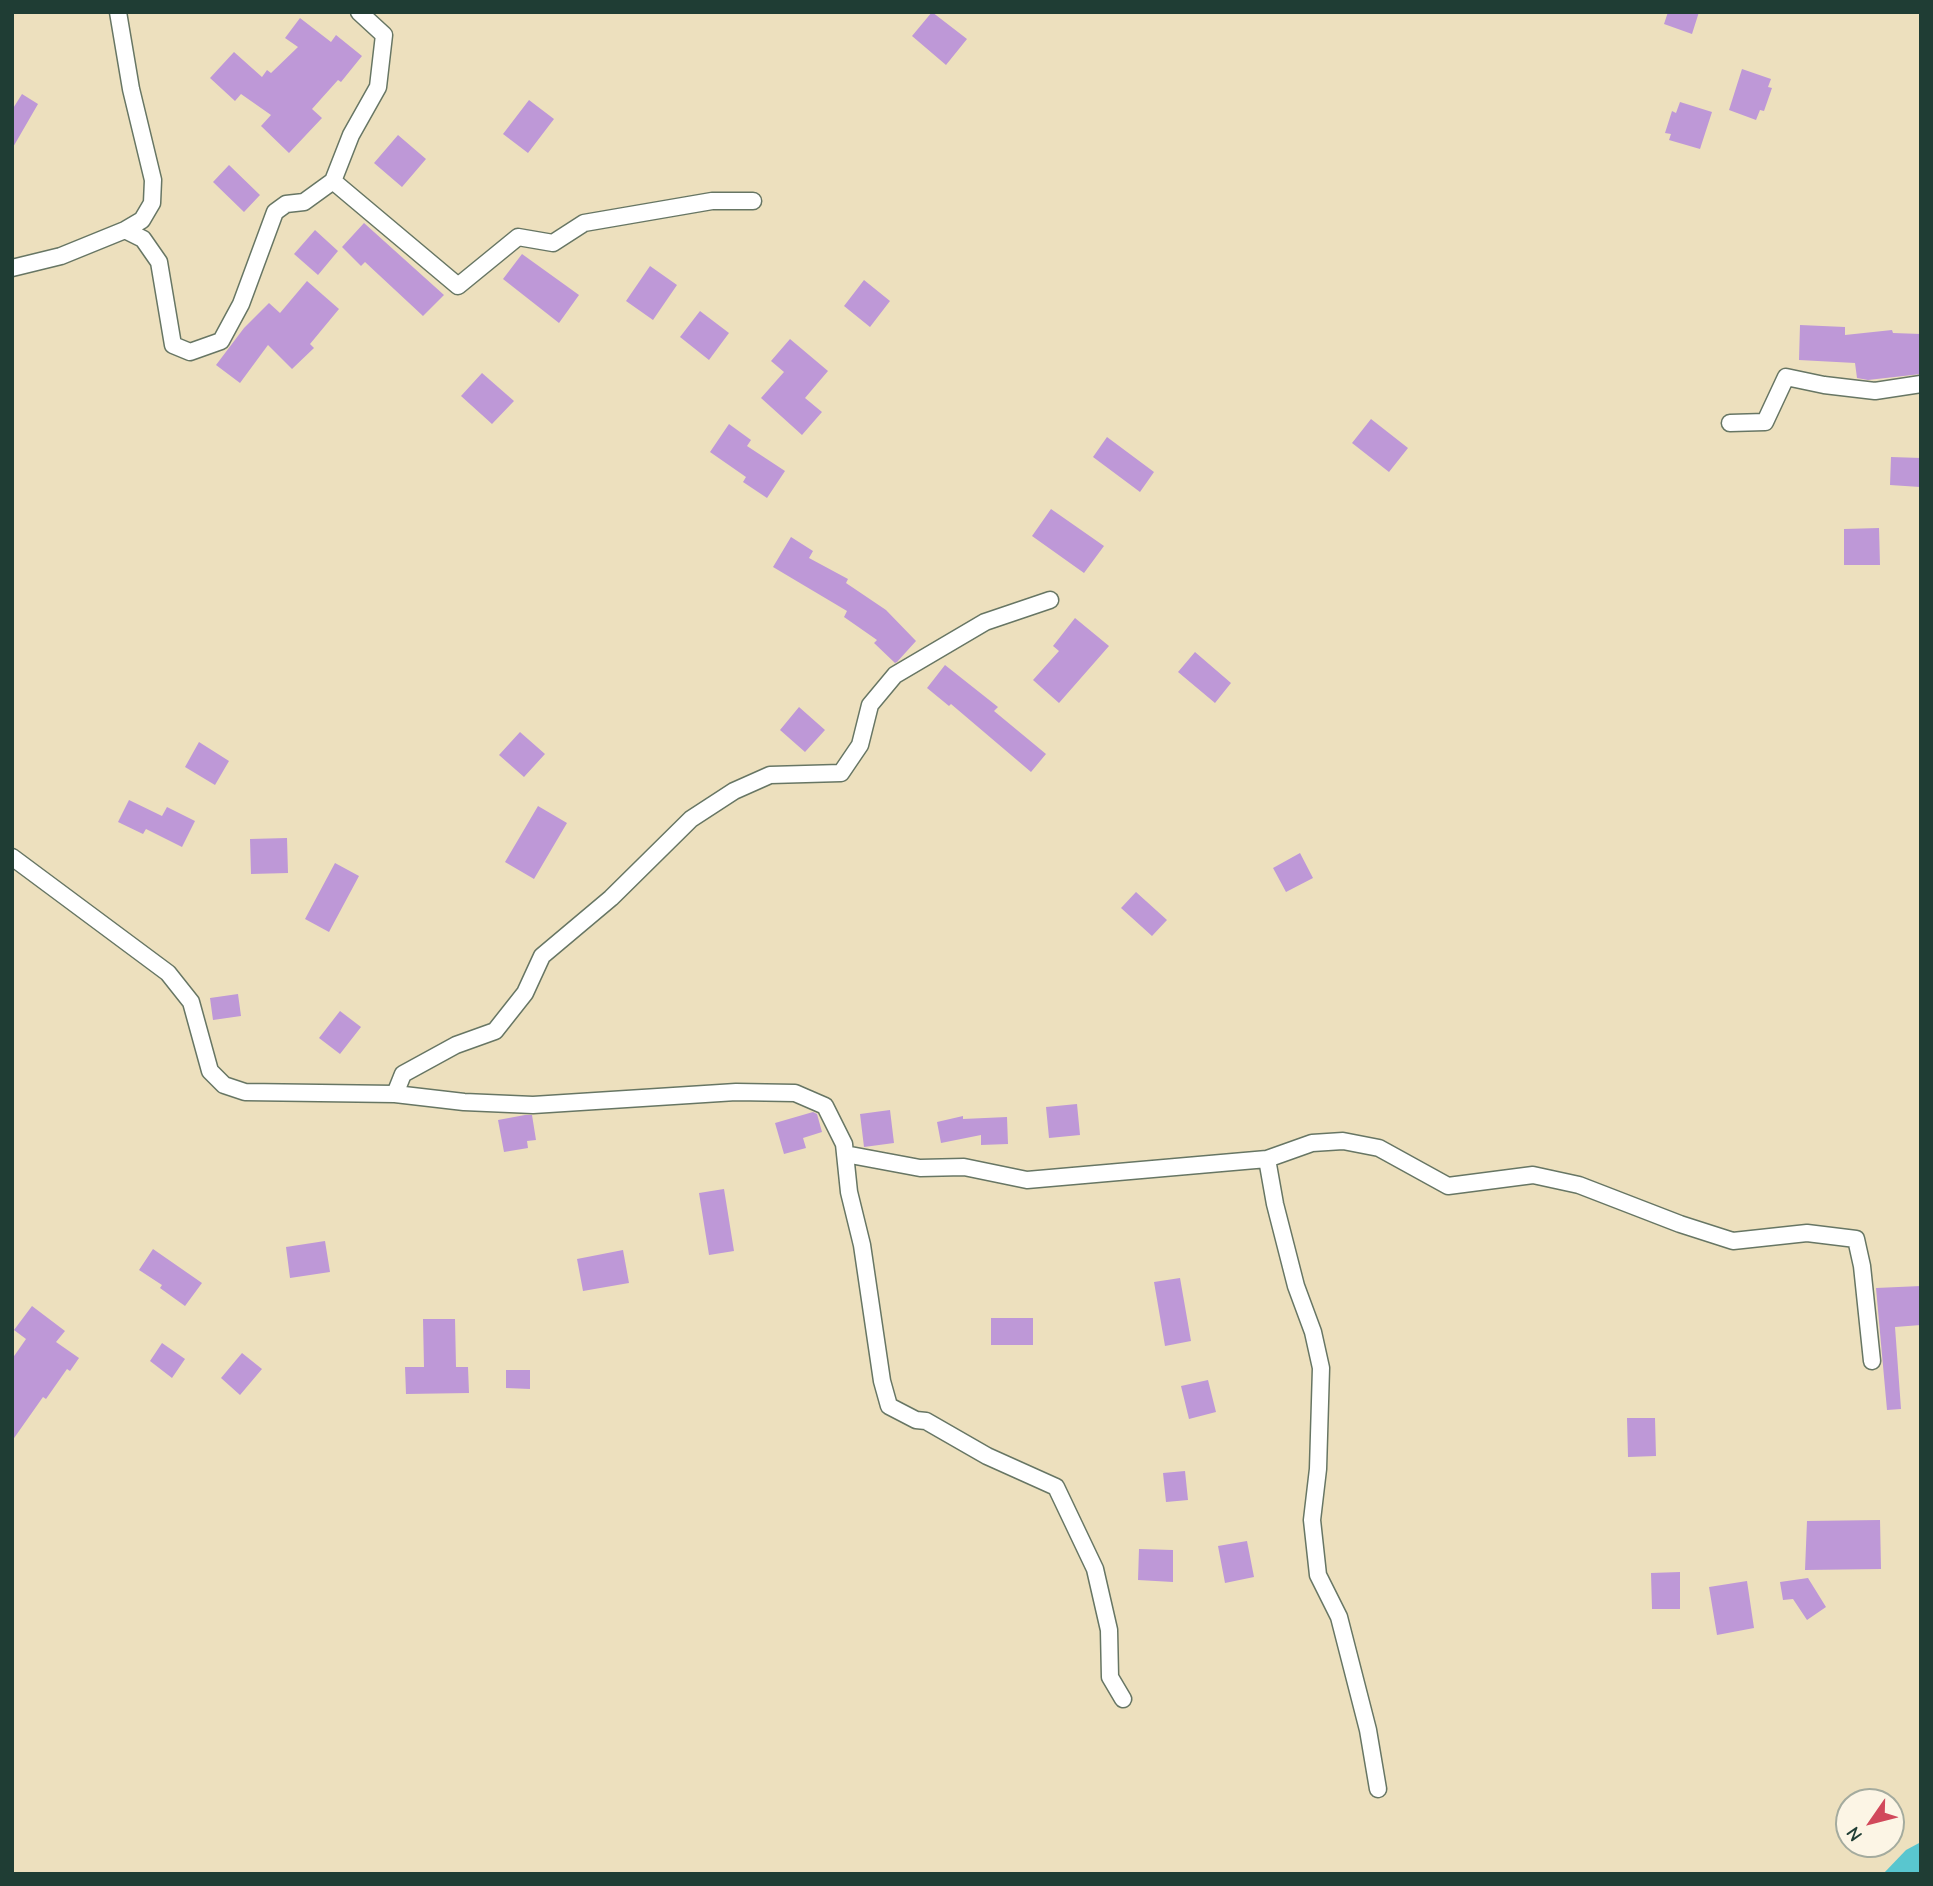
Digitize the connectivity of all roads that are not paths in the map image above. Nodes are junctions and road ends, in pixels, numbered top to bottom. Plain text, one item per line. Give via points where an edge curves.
1 (118, 12) edge
2 (359, 12) edge
3 (333, 181) junction
4 (753, 201) dead end
5 (125, 230) junction
6 (12, 268) edge
7 (1921, 384) edge
8 (1730, 423) dead end
9 (1049, 600) dead end
10 (12, 857) edge
11 (395, 1094) junction
12 (845, 1154) junction
13 (1266, 1159) junction
14 (1872, 1361) dead end
15 (1123, 1699) dead end
16 (1378, 1789) dead end

1 - 5 street via 153,180 152,203 142,220
2 - 3 street via 384,35 378,87 351,135
3 - 4 street via 458,286 517,237 553,243 584,223 712,201
3 - 5 street via 304,202 286,204 275,212 242,304 221,341 190,352 173,345 159,262 143,239
5 - 6 street via 61,256
7 - 8 street via 1875,391 1786,377 1765,422
9 - 11 street via 985,622 895,675 870,705 860,745 841,773 770,775 734,791 691,819 611,898 542,956 525,993 495,1031 456,1045 403,1074
10 - 11 street via 168,972 191,1002 210,1071 224,1085 245,1092
11 - 12 street via 533,1105 736,1092 795,1093 825,1106
12 - 13 street via 920,1168 964,1167 1027,1180
12 - 15 street via 889,1406 1056,1487 1095,1569 1109,1630 1110,1677
13 - 14 street via 1312,1143 1343,1141 1379,1148 1448,1186 1533,1175 1579,1185 1733,1241 1807,1233 1856,1239
13 - 16 street via 1321,1368 1312,1520 1318,1575 1339,1617

